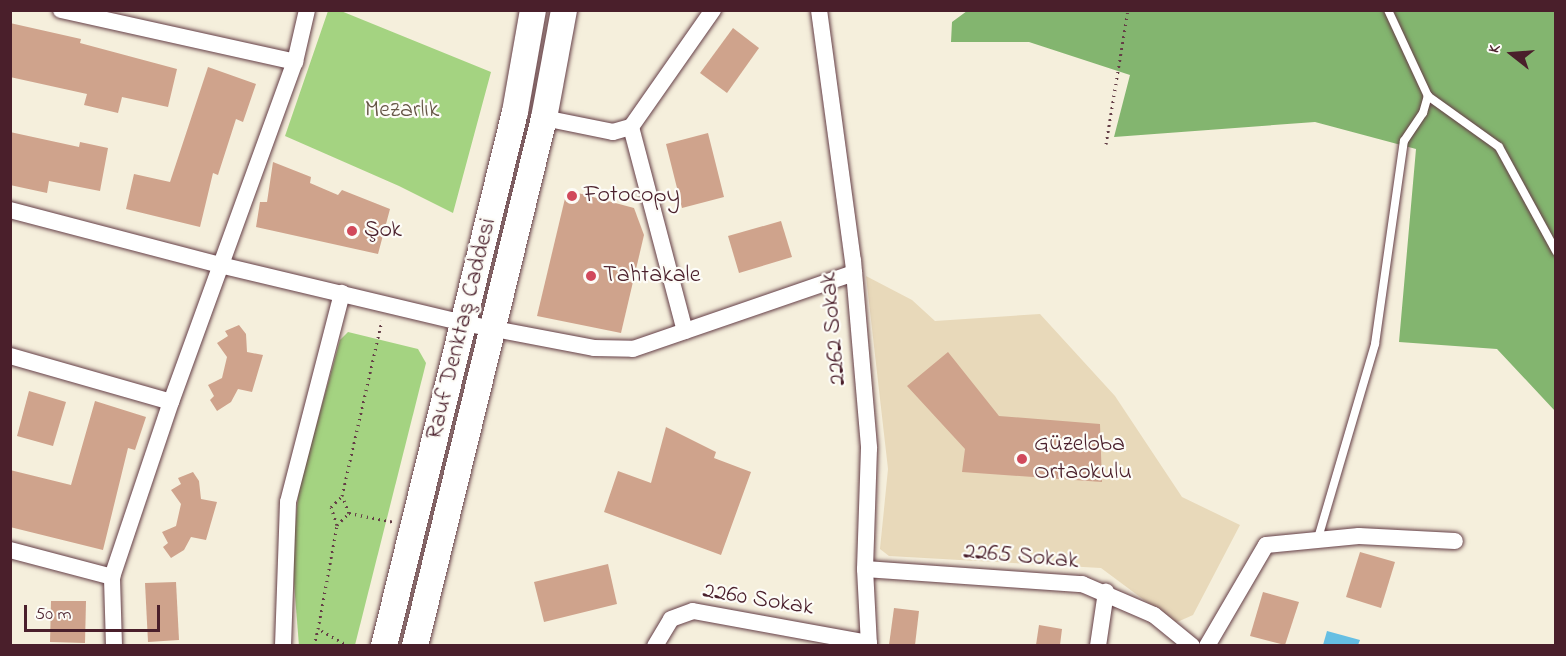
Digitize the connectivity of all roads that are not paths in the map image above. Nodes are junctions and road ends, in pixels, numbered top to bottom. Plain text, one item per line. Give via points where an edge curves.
1 (61, 10) edge
2 (307, 10) edge
3 (533, 10) edge
4 (564, 10) edge
5 (713, 10) edge
6 (819, 10) edge
7 (1388, 10) edge
8 (295, 62) junction
9 (1428, 96) junction
10 (544, 118) junction
11 (631, 127) junction
12 (10, 210) edge
13 (1556, 250) edge
14 (220, 265) junction
15 (854, 273) junction
16 (342, 293) junction
17 (463, 323) junction
18 (493, 328) junction
19 (685, 331) junction
20 (10, 357) edge
21 (171, 402) junction
22 (1318, 538) junction
23 (1455, 541) dead end
24 (10, 550) edge
25 (865, 570) junction
26 (112, 577) junction
27 (1106, 592) junction
28 (869, 644) edge
29 (114, 645) edge
30 (284, 645) edge
31 (384, 645) edge
32 (415, 645) edge
33 (655, 645) edge
34 (1098, 645) edge
35 (1192, 645) edge
36 (1207, 645) edge

1 - 8 street
2 - 8 street
3 - 17 main road, Rauf Denktaş Caddesi via 515,112
4 - 10 main road, Rauf Denktaş Caddesi
5 - 11 street
6 - 15 street, 2262 Sokak
7 - 9 lane
8 - 14 street
9 - 13 lane via 1499,147
9 - 22 lane via 1423,112 1404,141 1375,344
10 - 11 street via 613,132
10 - 18 main road, Rauf Denktaş Caddesi
11 - 19 street
12 - 14 street
14 - 16 street
14 - 21 street
15 - 19 street
15 - 25 street, 2262 Sokak via 869,448
16 - 17 street
16 - 30 street via 288,502
17 - 18 street
17 - 31 main road, Rauf Denktaş Caddesi
18 - 19 street via 594,348 633,349
18 - 32 main road, Rauf Denktaş Caddesi
20 - 21 street
21 - 26 street
22 - 23 street
22 - 36 street via 1266,545
24 - 26 street
25 - 27 street, 2265 Sokak via 1082,584
25 - 28 street, 2262 Sokak
26 - 29 street
27 - 34 street
27 - 35 street, 2265 Sokak via 1154,615
28 - 33 street, 2260 Sokak via 693,611 671,619

